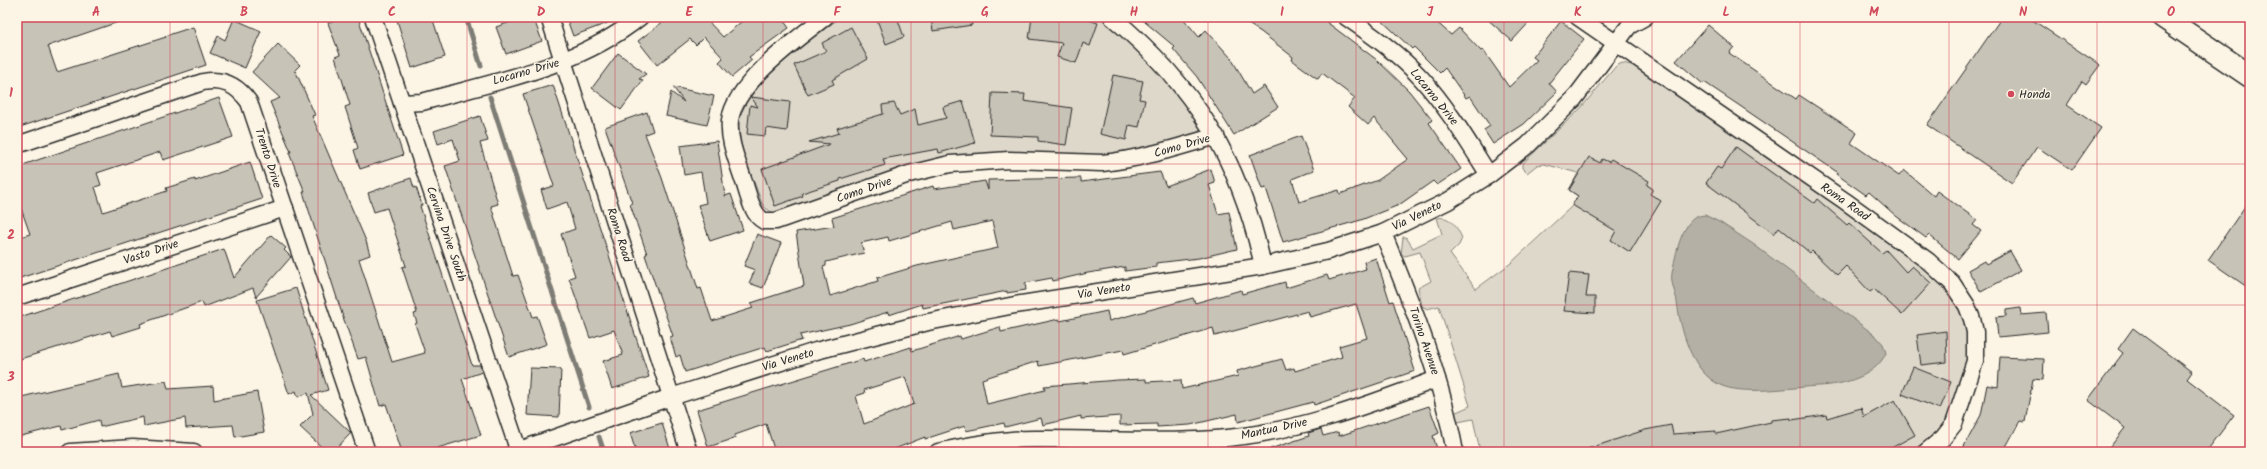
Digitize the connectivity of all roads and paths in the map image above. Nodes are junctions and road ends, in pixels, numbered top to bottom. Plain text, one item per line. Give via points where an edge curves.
1 (373, 17) edge
2 (548, 17) edge
3 (640, 17) edge
4 (825, 17) edge
5 (1112, 17) edge
6 (1346, 17) edge
7 (1578, 17) edge
8 (1644, 17) edge
9 (2163, 17) edge
10 (2168, 17) edge
11 (1629, 21) edge
12 (1616, 43) junction
13 (563, 62) junction
14 (2250, 76) edge
15 (402, 103) junction
16 (1216, 136) junction
17 (17, 145) edge
18 (1489, 175) junction
19 (285, 208) junction
20 (1383, 233) junction
21 (1263, 266) junction
22 (17, 297) edge
23 (1437, 379) junction
24 (671, 396) junction
25 (70, 452) edge
26 (194, 452) edge
27 (367, 452) edge
28 (517, 452) edge
29 (689, 452) edge
30 (938, 452) edge
31 (1456, 452) edge
32 (1926, 452) edge

1 - 15 street, Cervina Drive South
2 - 13 street, Roma Road
3 - 13 street, Locarno Drive via 607,40
4 - 16 street, Como Drive via 756,76 741,93 732,111 730,130 736,155 756,214 764,221 776,221 909,174 950,164 993,160 1117,162
5 - 16 street, Como Drive via 1171,72 1203,114
6 - 18 street, Locarno Drive via 1390,48 1420,77 1456,124
7 - 12 street, Roma Road
8 - 11 street, Via Veneto
9 - 10 main road
9 - 14 main road
11 - 12 street, Via Veneto
12 - 18 street, Via Veneto via 1592,77 1554,120 1528,145
12 - 32 street, Roma Road via 1845,201 1928,261 1952,283 1972,319 1975,332 1975,360 1954,424 1943,438
13 - 15 street, Locarno Drive via 422,102
13 - 24 street, Roma Road
15 - 28 street, Cervina Drive South
16 - 21 street, Como Drive via 1246,203
17 - 19 street, Trento Drive via 203,82 227,82 243,93 249,102
18 - 20 street, Via Veneto via 1448,201
19 - 22 street, Vasto Drive
19 - 27 street, Trento Drive
20 - 21 street, Via Veneto via 1328,251
20 - 23 street, Torino Avenue via 1406,289
21 - 24 street, Via Veneto via 1015,305 928,322 816,351
23 - 30 street, Mantua Drive via 1332,416 1230,437 1166,441 1032,439 965,446
23 - 31 street, Torino Avenue
24 - 28 street, Via Veneto
24 - 29 street, Roma Road
25 - 26 street via 133,448

